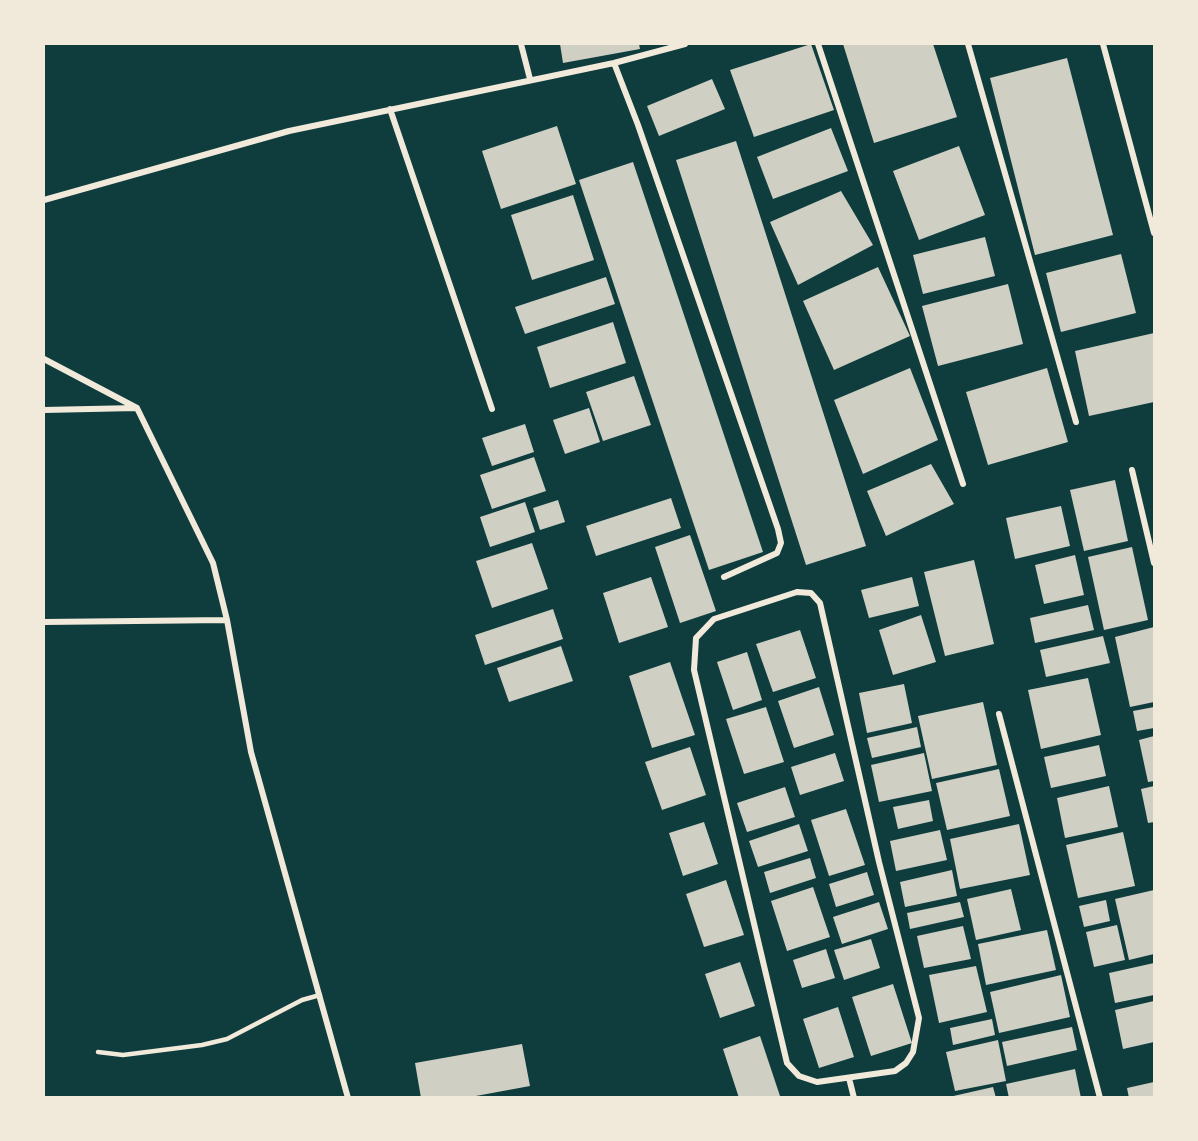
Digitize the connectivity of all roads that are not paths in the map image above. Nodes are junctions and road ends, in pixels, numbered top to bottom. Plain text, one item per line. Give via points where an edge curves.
1 (521, 44) edge
2 (685, 44) edge
3 (818, 44) edge
4 (968, 44) edge
5 (1103, 44) edge
6 (614, 63) junction
7 (530, 79) junction
8 (390, 109) junction
9 (44, 200) edge
10 (1155, 233) edge
11 (44, 359) edge
12 (137, 408) junction
13 (492, 409) dead end
14 (44, 410) edge
15 (1076, 422) dead end
16 (1131, 470) dead end
17 (963, 484) dead end
18 (1155, 563) edge
19 (724, 577) dead end
20 (227, 620) junction
21 (44, 622) edge
22 (999, 714) dead end
23 (320, 994) junction
24 (98, 1052) dead end
25 (849, 1078) junction
26 (348, 1098) edge
27 (854, 1098) edge
28 (1100, 1098) edge

1 - 7 street
2 - 6 street
3 - 17 street
4 - 15 street
5 - 10 street
6 - 7 street
6 - 19 street via 781,543 777,553
7 - 8 street
8 - 9 street via 289,131
8 - 13 street
11 - 12 street
12 - 14 street
12 - 20 street via 213,563
16 - 18 street
20 - 21 street
20 - 23 street via 251,752 275,848
22 - 28 street
23 - 24 lane via 227,1039 123,1054
23 - 26 street
25 - 25 street via 817,1082 799,1076 787,1063 694,670 696,638 714,619 797,592 810,593 820,603 919,1018 913,1052 906,1063 895,1071
25 - 27 street

